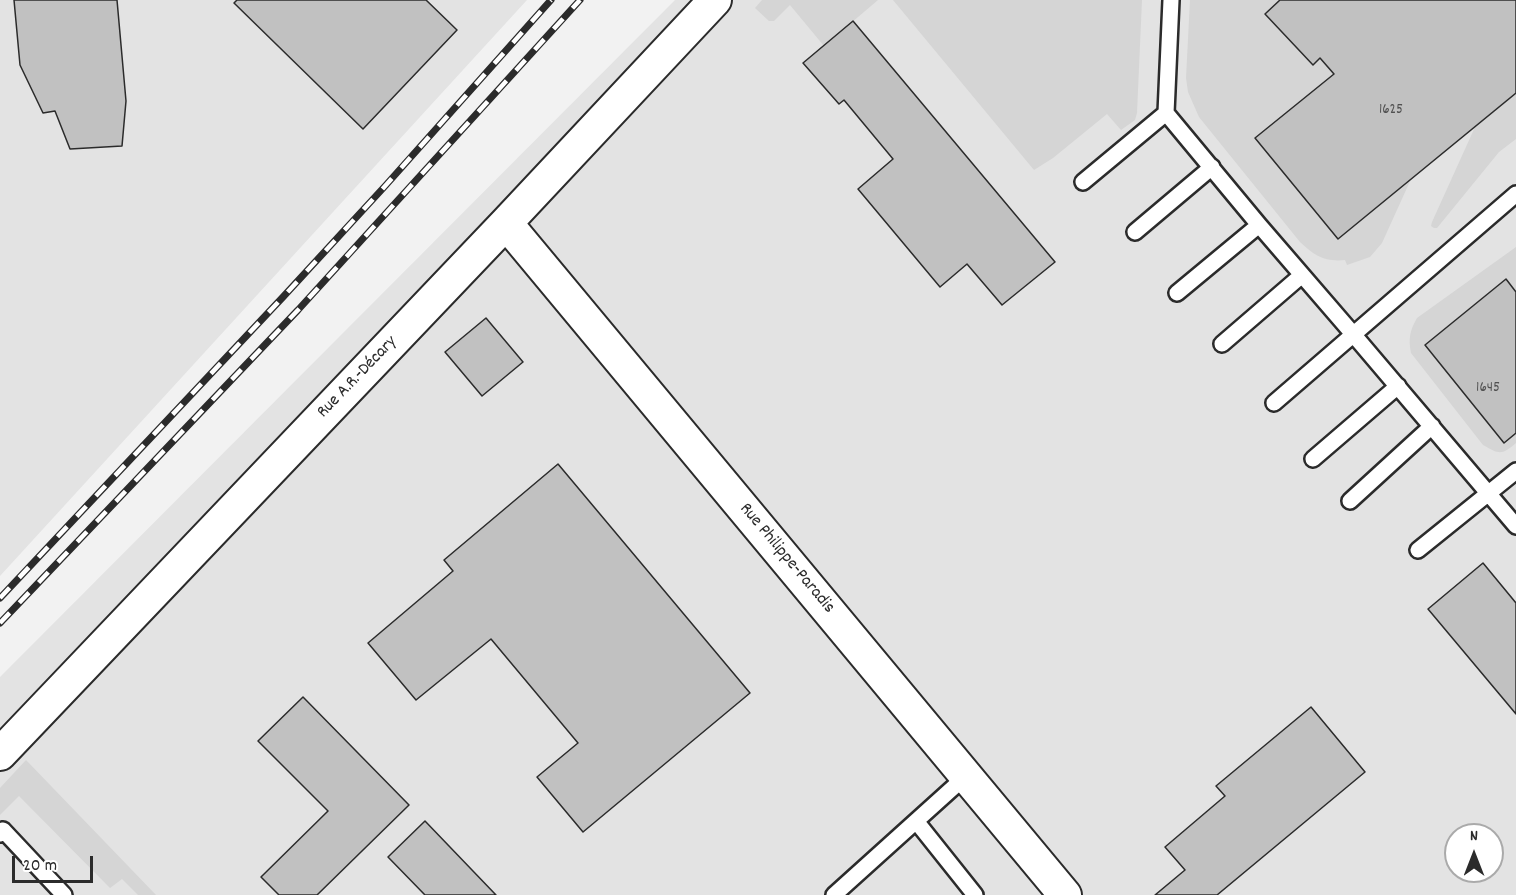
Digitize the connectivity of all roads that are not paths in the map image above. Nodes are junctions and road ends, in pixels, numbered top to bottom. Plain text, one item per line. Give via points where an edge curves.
1 (715, 0) edge
2 (1171, 0) edge
3 (1166, 113) junction
4 (1212, 167) junction
5 (1083, 182) dead end
6 (1516, 194) edge
7 (506, 223) junction
8 (1259, 225) junction
9 (1135, 232) dead end
10 (1302, 275) junction
11 (1177, 293) dead end
12 (1353, 334) junction
13 (1222, 344) dead end
14 (1398, 386) junction
15 (1274, 403) dead end
16 (1432, 426) junction
17 (1313, 459) dead end
18 (1516, 471) edge
19 (1488, 493) junction
20 (1350, 501) dead end
21 (1516, 525) edge
22 (1418, 550) dead end
23 (0, 754) edge
24 (966, 776) junction
25 (916, 820) junction
26 (0, 834) edge
27 (64, 895) edge
28 (834, 895) edge
29 (975, 895) edge
30 (1065, 895) edge

1 - 7 street, Rue A.R.-Décary
2 - 3 lane
3 - 4 lane
3 - 5 lane
4 - 8 lane
4 - 9 lane
6 - 12 lane
7 - 23 street, Rue A.R.-Décary
7 - 24 street, Rue Philippe-Paradis
8 - 10 lane
8 - 11 lane
10 - 12 lane
10 - 13 lane
12 - 14 lane
12 - 15 lane
14 - 16 lane
14 - 17 lane
16 - 19 lane
16 - 20 lane
18 - 19 lane
19 - 21 lane
19 - 22 lane
24 - 25 lane
24 - 30 street, Rue Philippe-Paradis
25 - 28 lane
25 - 29 lane
26 - 27 lane via 3,830

